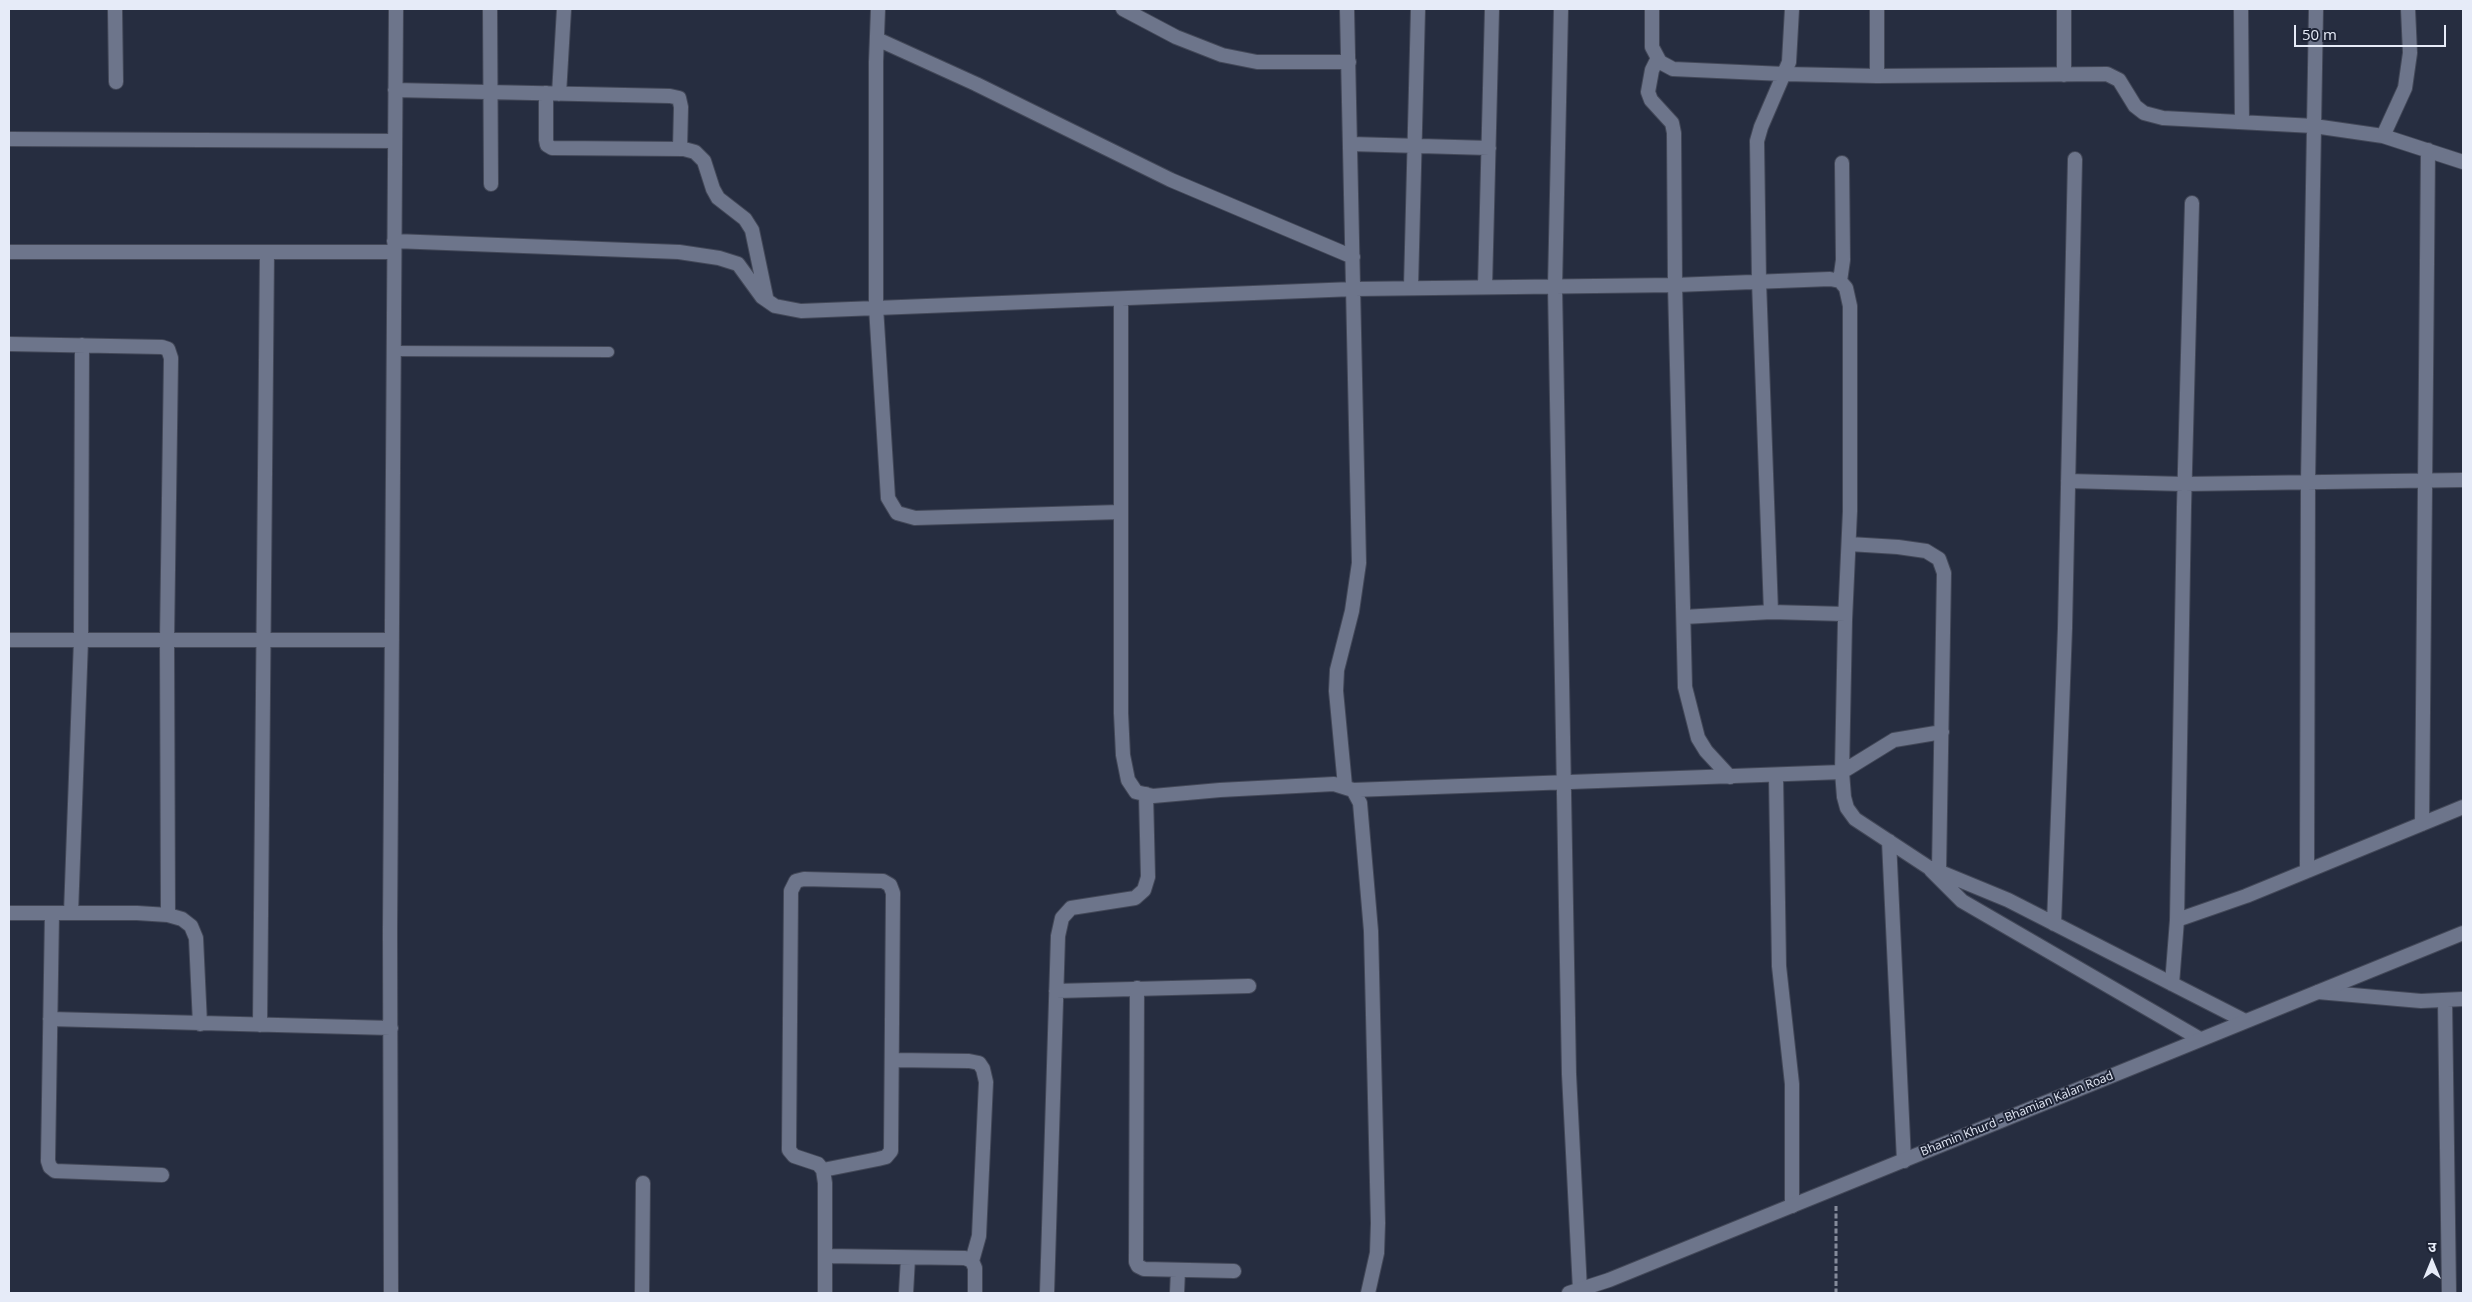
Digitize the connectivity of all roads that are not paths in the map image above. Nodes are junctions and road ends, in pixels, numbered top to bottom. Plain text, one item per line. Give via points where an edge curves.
1 (116, 9) edge
2 (396, 9) edge
3 (490, 9) edge
4 (564, 9) edge
5 (878, 9) edge
6 (1123, 9) edge
7 (1347, 9) edge
8 (1418, 9) edge
9 (1492, 9) edge
10 (1561, 9) edge
11 (1652, 9) edge
12 (1792, 9) edge
13 (1878, 9) edge
14 (2064, 9) edge
15 (2241, 9) edge
16 (2316, 9) edge
17 (2408, 9) edge
18 (877, 39) junction
19 (1658, 58) junction
20 (1349, 62) junction
21 (1784, 74) junction
22 (2064, 75) junction
23 (1877, 76) junction
24 (116, 82) dead end
25 (395, 90) junction
26 (490, 92) junction
27 (552, 93) junction
28 (2242, 122) junction
29 (2314, 126) junction
30 (2383, 136) junction
31 (9, 138) edge
32 (395, 141) junction
33 (1351, 144) junction
34 (1414, 146) junction
35 (1489, 148) junction
36 (680, 149) junction
37 (2428, 150) junction
38 (2075, 159) dead end
39 (2463, 162) edge
40 (1842, 163) dead end
41 (491, 184) dead end
42 (2192, 204) dead end
43 (394, 246) junction
44 (9, 252) edge
45 (267, 252) junction
46 (1353, 257) junction
47 (1759, 281) junction
48 (1840, 281) junction
49 (1675, 285) junction
50 (1411, 287) junction
51 (1485, 287) junction
52 (1556, 287) junction
53 (1354, 289) junction
54 (1121, 298) junction
55 (767, 300) junction
56 (876, 307) junction
57 (9, 344) edge
58 (82, 345) junction
59 (394, 351) junction
60 (609, 352) dead end
61 (2068, 480) junction
62 (2425, 480) junction
63 (2463, 480) edge
64 (2308, 482) junction
65 (2184, 484) junction
66 (1120, 512) junction
67 (1849, 544) junction
68 (1771, 612) junction
69 (1845, 614) junction
70 (1684, 617) junction
71 (9, 640) edge
72 (81, 640) junction
73 (167, 640) junction
74 (265, 640) junction
75 (392, 640) junction
76 (1942, 732) junction
77 (1842, 772) junction
78 (1730, 776) junction
79 (1776, 776) junction
80 (1564, 783) junction
81 (1349, 788) junction
82 (1146, 794) junction
83 (2463, 807) edge
84 (2422, 824) junction
85 (1889, 841) junction
86 (1934, 869) junction
87 (2306, 871) junction
88 (9, 913) edge
89 (52, 913) junction
90 (70, 913) junction
91 (168, 915) junction
92 (2177, 920) junction
93 (2054, 924) junction
94 (2463, 934) edge
95 (2172, 984) junction
96 (1248, 986) dead end
97 (1137, 988) junction
98 (1056, 991) junction
99 (2318, 992) junction
100 (2463, 999) edge
101 (2446, 1001) junction
102 (50, 1019) junction
103 (2246, 1021) junction
104 (200, 1024) junction
105 (260, 1025) junction
106 (390, 1028) junction
107 (2200, 1040) junction
108 (892, 1060) junction
109 (1904, 1160) junction
110 (823, 1170) junction
111 (162, 1175) dead end
112 (643, 1183) dead end
113 (1792, 1206) junction
114 (825, 1256) junction
115 (908, 1258) junction
116 (972, 1261) junction
117 (1178, 1270) junction
118 (1234, 1271) dead end
119 (1574, 1291) edge
120 (391, 1293) edge
121 (642, 1293) edge
122 (825, 1293) edge
123 (906, 1293) edge
124 (975, 1293) edge
125 (1047, 1293) edge
126 (1177, 1293) edge
127 (1368, 1293) edge
128 (2449, 1293) edge

1 - 24 street
2 - 25 street
3 - 26 street
4 - 27 street
5 - 18 street
6 - 20 street via 1176,37 1222,55 1257,62
7 - 20 street
8 - 34 street
9 - 35 street
10 - 52 street
11 - 19 street via 1652,47
12 - 21 street via 1789,62
13 - 23 street
14 - 22 street
15 - 28 street
16 - 29 street
17 - 30 street via 2410,53 2405,88
18 - 46 street via 1171,180
18 - 56 street
19 - 21 street via 1673,69
19 - 49 street via 1648,92 1650,100 1672,123 1674,133
20 - 33 street
21 - 23 street
21 - 47 street via 1758,141
22 - 23 street
22 - 28 street via 2106,74 2119,80 2135,106 2144,113 2163,118
25 - 26 street
25 - 32 street
26 - 27 street
26 - 41 street
27 - 36 street via 679,98
27 - 36 street via 546,140 552,148
28 - 29 street
29 - 30 street
29 - 64 street
30 - 37 street
31 - 32 street
32 - 43 street
33 - 34 street
33 - 46 street
34 - 35 street
34 - 50 street
35 - 51 street
36 - 55 street via 695,152 704,161 718,198 745,219 752,230
37 - 39 street
37 - 62 street
38 - 61 street
40 - 48 street via 1843,260
42 - 65 street
43 - 45 street
43 - 55 street via 679,252 738,264 762,298
43 - 59 street
44 - 45 street
45 - 74 street
46 - 53 street
47 - 48 street
47 - 49 street
47 - 68 street
48 - 67 street via 1846,288 1850,306
49 - 52 street
49 - 70 street
50 - 51 street
50 - 53 street
51 - 52 street
52 - 80 street
53 - 54 street
53 - 81 street via 1359,563 1352,611 1337,670 1336,691
54 - 56 street
54 - 66 street
55 - 56 street via 775,306 801,311
56 - 66 street via 888,498 897,513 915,518
57 - 58 street
58 - 72 street
58 - 73 street via 168,349 171,368
59 - 60 lane
59 - 75 street
61 - 65 street
61 - 93 street
62 - 63 street
62 - 64 street
62 - 84 street
64 - 65 street
64 - 87 street
65 - 92 street
66 - 82 street via 1123,755 1128,780 1136,792
67 - 69 street
67 - 76 street via 1926,551 1939,559 1944,573
68 - 69 street
68 - 70 street
69 - 77 street
70 - 78 street via 1685,687 1698,738
71 - 72 street
72 - 73 street
72 - 90 street
73 - 74 street
73 - 91 street
74 - 75 street
74 - 105 street
75 - 106 street
76 - 77 street via 1894,740
76 - 86 street
77 - 79 street
77 - 85 street via 1844,797 1855,819
78 - 79 street
78 - 80 street
79 - 113 street via 1779,966 1792,1084
80 - 81 street
80 - 119 street
81 - 82 street via 1334,784
81 - 127 street via 1360,803 1371,931 1378,1222 1377,1253
82 - 98 street via 1148,877 1144,890 1136,898 1071,908 1062,918 1058,936
83 - 84 street
84 - 87 street
85 - 86 street
85 - 109 street
86 - 93 street via 2008,900
86 - 107 street via 1962,901
87 - 92 street
88 - 89 street
89 - 90 street
89 - 102 street
90 - 91 street
91 - 104 street via 191,926 196,938
92 - 95 street
93 - 95 street
94 - 99 street, Bhamin Khurd - Bhamian Kalan Road
95 - 103 street
96 - 97 street
97 - 98 street
97 - 117 street via 1136,1262 1144,1269
98 - 125 street
99 - 101 street
99 - 103 street, Bhamin Khurd - Bhamian Kalan Road
100 - 101 street
101 - 128 street
102 - 104 street
102 - 111 street via 50,1167 55,1171
103 - 107 street, Bhamin Khurd - Bhamian Kalan Road
104 - 105 street
105 - 106 street
106 - 120 street
107 - 109 street, Bhamin Khurd - Bhamian Kalan Road
108 - 110 street via 891,1151 878,1160
108 - 110 street via 893,893 890,885 883,881 796,881 791,891 789,1150 794,1156 818,1164
108 - 116 street via 969,1061 984,1069 979,1236
109 - 113 street, Bhamin Khurd - Bhamian Kalan Road
110 - 114 street
112 - 121 street
113 - 119 street, Bhamin Khurd - Bhamian Kalan Road
114 - 115 street
114 - 122 street
115 - 116 street via 965,1258
115 - 123 street
116 - 124 street
117 - 118 street
117 - 126 street

